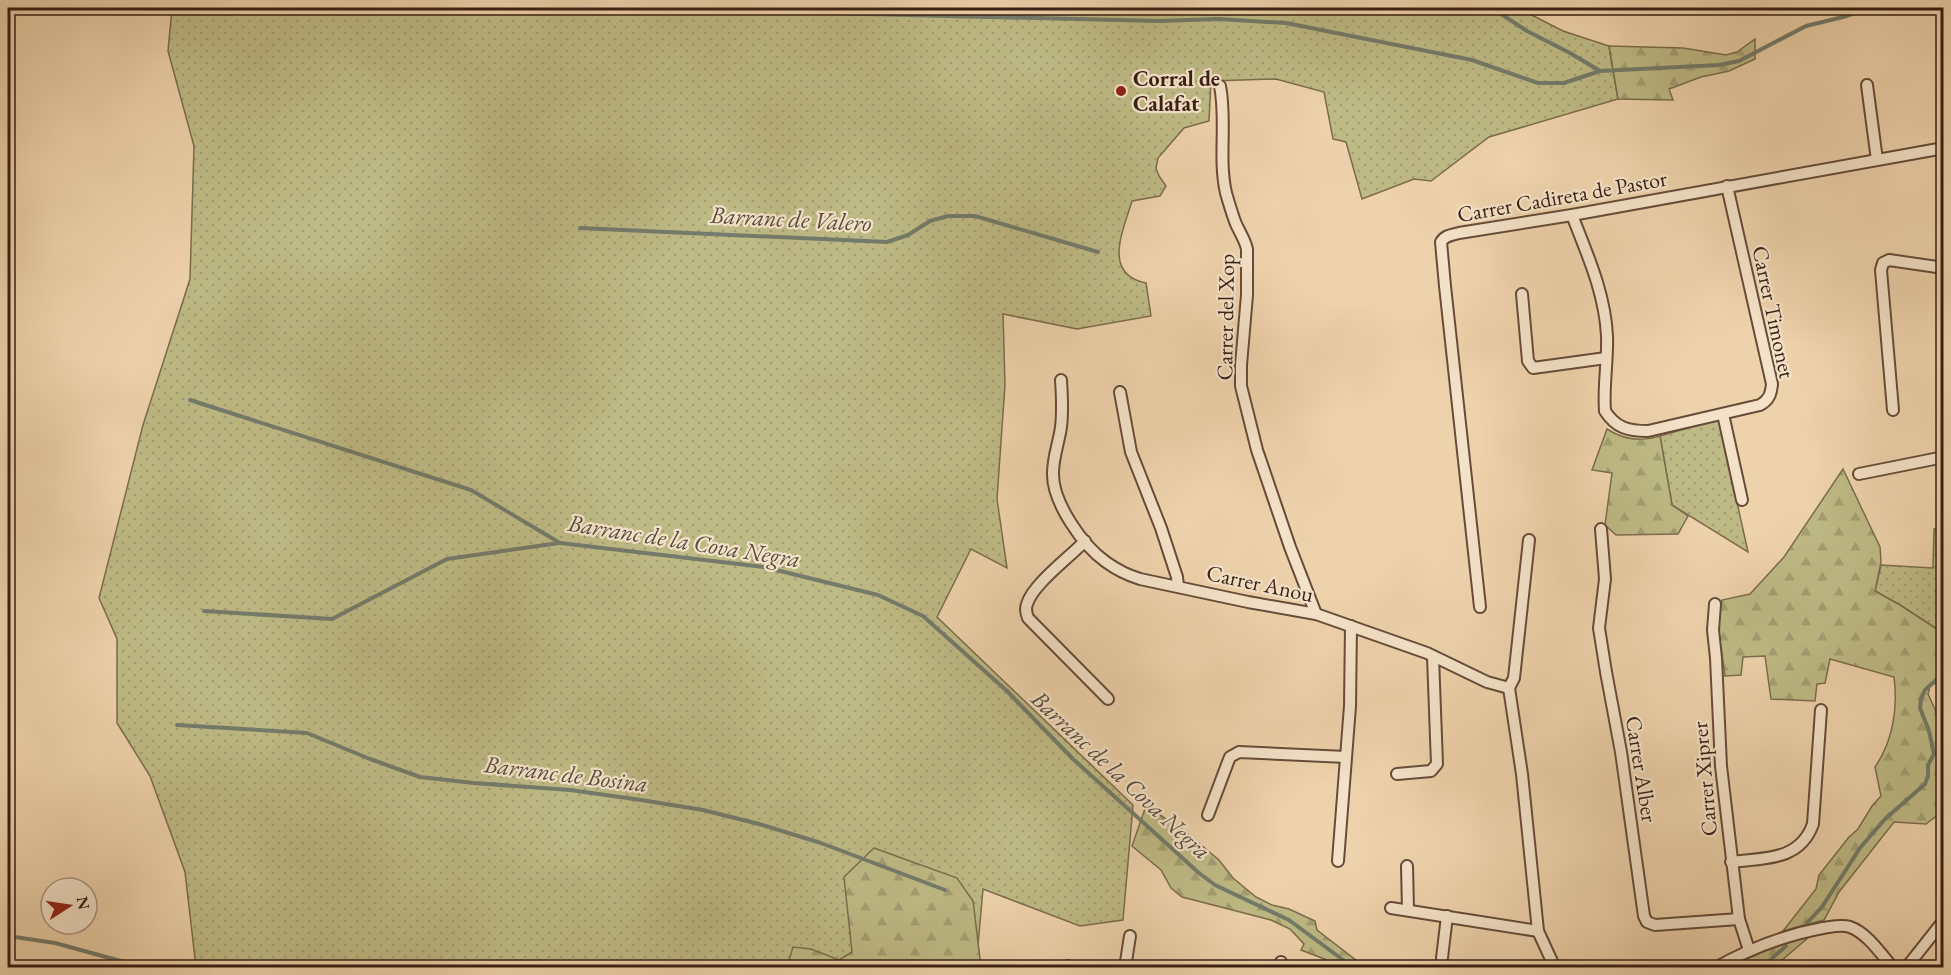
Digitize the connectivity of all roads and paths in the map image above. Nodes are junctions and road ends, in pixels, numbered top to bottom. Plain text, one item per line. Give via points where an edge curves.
1 (1868, 85) dead end
2 (1220, 86) dead end
3 (1944, 148) edge
4 (1878, 160) junction
5 (1727, 186) junction
6 (1572, 215) junction
7 (1944, 268) edge
8 (1522, 294) dead end
9 (1606, 358) junction
10 (1060, 380) dead end
11 (1120, 392) dead end
12 (1893, 410) dead end
13 (1723, 414) junction
14 (1944, 457) edge
15 (1859, 474) dead end
16 (1742, 500) dead end
17 (1601, 529) dead end
18 (1529, 540) dead end
19 (1085, 541) junction
20 (1178, 586) junction
21 (1715, 604) dead end
22 (1480, 607) dead end
23 (1316, 614) junction
24 (1351, 626) junction
25 (1433, 657) junction
26 (1509, 688) junction
27 (1108, 699) dead end
28 (1821, 710) dead end
29 (1346, 757) junction
30 (1397, 774) dead end
31 (1208, 815) dead end
32 (1338, 861) dead end
33 (1731, 862) junction
34 (1407, 866) dead end
35 (1391, 908) dead end
36 (1408, 910) junction
37 (1447, 916) junction
38 (1739, 920) junction
39 (1944, 920) edge
40 (1538, 931) junction
41 (1940, 933) edge
42 (1130, 936) dead end
43 (1749, 950) junction
44 (1442, 958) dead end
45 (1125, 968) edge
46 (1555, 968) edge
47 (1715, 968) edge
48 (1893, 968) edge
49 (1906, 968) edge

1 - 4 street
2 - 23 street, Carrer del Xop via 1226,191 1247,249 1241,386 1257,450
3 - 4 street, Carrer Cadireta de Pastor
4 - 5 street, Carrer Cadireta de Pastor
5 - 6 street, Carrer Cadireta de Pastor
5 - 13 street, Carrer Timonet via 1772,384 1765,402
6 - 9 street, Carrer Timonet via 1599,287 1607,336
6 - 22 street, Carrer Cadireta de Pastor via 1446,236 1441,242
7 - 12 street via 1889,260 1883,263
8 - 9 street via 1528,361 1533,368
9 - 13 street, Carrer Timonet via 1605,411 1618,426 1648,431
10 - 19 street, Carrer Anou via 1061,423 1053,481 1062,505
11 - 20 street via 1131,452 1161,528
13 - 16 street
14 - 15 street
17 - 38 street, Carrer Alber via 1605,579 1599,628 1644,916 1655,925
18 - 26 street via 1514,678
19 - 20 street, Carrer Anou via 1122,573
19 - 27 street via 1038,586 1026,613
20 - 23 street, Carrer Anou
21 - 33 street, Carrer Xiprer via 1720,766
23 - 24 street, Carrer Anou
24 - 25 street, Carrer Anou
24 - 29 street
25 - 26 street, Carrer Anou
25 - 30 street via 1437,764 1431,771
26 - 40 street
28 - 33 street via 1810,833 1804,842 1783,855
29 - 31 street via 1234,754
29 - 32 street
33 - 38 street, Carrer Xiprer
34 - 36 street
35 - 36 street
36 - 37 street
37 - 40 street
37 - 44 street
38 - 43 street, Carrer Xiprer
39 - 41 street
40 - 46 street
41 - 49 street
42 - 45 street
43 - 47 street
43 - 48 street via 1781,938 1843,925 1863,935

